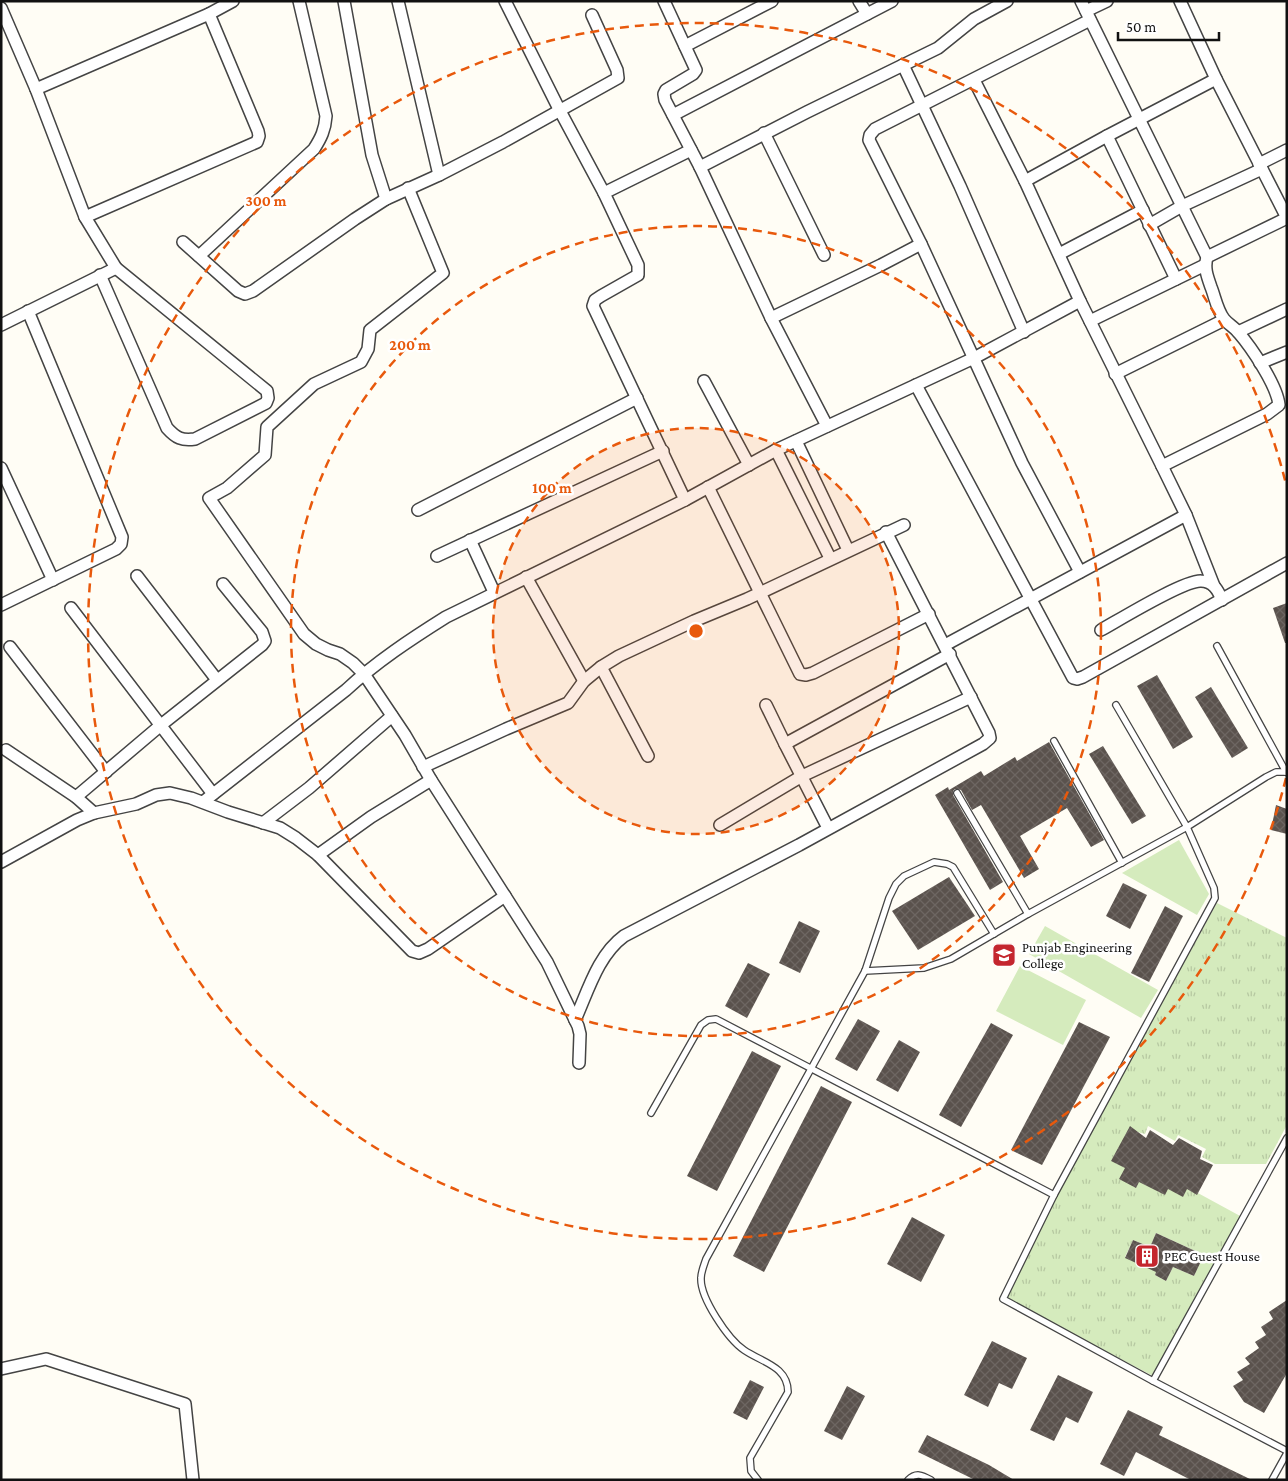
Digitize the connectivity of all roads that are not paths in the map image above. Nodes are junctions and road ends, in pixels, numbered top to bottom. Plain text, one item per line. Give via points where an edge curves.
1 (232, 1) edge
2 (299, 1) edge
3 (344, 1) edge
4 (398, 1) edge
5 (505, 1) edge
6 (664, 1) edge
7 (772, 1) edge
8 (859, 1) edge
9 (892, 1) edge
10 (1007, 1) edge
11 (1107, 1) edge
12 (1180, 1) edge
13 (1, 8) edge
14 (1086, 11) edge
15 (209, 14) junction
16 (867, 14) junction
17 (592, 15) dead end
18 (685, 46) junction
19 (904, 64) junction
20 (1216, 79) junction
21 (974, 80) junction
22 (36, 90) junction
23 (923, 104) junction
24 (560, 110) junction
25 (673, 115) junction
26 (1139, 119) junction
27 (764, 133) junction
28 (1107, 136) junction
29 (691, 150) junction
30 (1287, 150) edge
31 (700, 166) junction
32 (1260, 167) junction
33 (439, 175) junction
34 (1025, 181) junction
35 (408, 188) junction
36 (604, 193) junction
37 (386, 199) junction
38 (1182, 206) junction
39 (1143, 210) junction
40 (85, 217) junction
41 (1287, 218) edge
42 (1149, 225) junction
43 (183, 242) dead end
44 (921, 244) junction
45 (1059, 254) junction
46 (824, 255) dead end
47 (199, 256) junction
48 (1206, 261) junction
49 (116, 268) junction
50 (100, 275) junction
51 (1176, 279) junction
52 (1080, 301) junction
53 (1287, 309) edge
54 (28, 311) junction
55 (770, 318) junction
56 (1224, 320) junction
57 (1090, 321) junction
58 (1, 325) edge
59 (1024, 332) junction
60 (1238, 332) junction
61 (1287, 352) edge
62 (974, 358) junction
63 (1260, 363) junction
64 (1116, 374) junction
65 (704, 381) dead end
66 (916, 385) junction
67 (637, 398) junction
68 (827, 426) junction
69 (796, 441) junction
70 (776, 450) junction
71 (663, 451) junction
72 (748, 465) junction
73 (1162, 466) junction
74 (1, 468) edge
75 (708, 487) junction
76 (685, 500) junction
77 (418, 510) dead end
78 (1186, 515) junction
79 (904, 525) dead end
80 (886, 532) junction
81 (470, 540) junction
82 (848, 550) junction
83 (436, 556) dead end
84 (830, 558) junction
85 (1287, 563) edge
86 (1080, 572) junction
87 (137, 576) dead end
88 (526, 577) junction
89 (53, 580) junction
90 (223, 584) dead end
91 (1214, 586) junction
92 (494, 592) junction
93 (761, 592) junction
94 (1032, 598) junction
95 (1222, 600) junction
96 (1, 605) edge
97 (71, 608) dead end
98 (929, 614) junction
99 (1101, 630) dead end
100 (1217, 646) dead end
101 (10, 647) dead end
102 (947, 650) junction
103 (601, 667) junction
104 (364, 674) junction
105 (217, 680) junction
106 (584, 681) junction
107 (971, 697) junction
108 (1116, 705) dead end
109 (766, 706) dead end
110 (392, 716) junction
111 (161, 725) junction
112 (1054, 741) dead end
113 (785, 744) junction
114 (6, 750) dead end
115 (648, 756) dead end
116 (424, 767) junction
117 (106, 772) junction
118 (1287, 772) edge
119 (802, 776) junction
120 (431, 780) junction
121 (957, 793) dead end
122 (213, 794) junction
123 (76, 797) junction
124 (203, 802) junction
125 (94, 813) junction
126 (263, 823) junction
127 (720, 825) dead end
128 (1187, 827) junction
129 (828, 828) junction
130 (318, 855) junction
131 (1, 862) edge
132 (1122, 863) junction
133 (505, 896) junction
134 (1028, 914) junction
135 (994, 934) junction
136 (865, 971) junction
137 (575, 1020) junction
138 (580, 1063) dead end
139 (810, 1067) junction
140 (651, 1113) dead end
141 (1287, 1138) edge
142 (1054, 1195) junction
143 (1, 1369) edge
144 (1153, 1381) junction
145 (1287, 1452) edge
146 (193, 1480) edge
147 (758, 1480) edge
148 (908, 1480) edge
149 (931, 1480) edge
150 (1272, 1480) edge

1 - 15 street
2 - 47 street via 326,127 314,149
3 - 37 street via 372,155
4 - 33 street
5 - 24 street
6 - 18 street
7 - 18 street
8 - 16 street
9 - 16 street
10 - 19 street via 974,19 938,48
11 - 14 street
12 - 20 street
13 - 22 street
14 - 21 street
14 - 26 street
15 - 22 street
15 - 40 street via 258,131 256,142
16 - 25 street
17 - 24 street via 618,70 618,78
18 - 25 street via 696,70 666,90 665,100
19 - 23 street
19 - 27 street
20 - 26 street
20 - 32 street
21 - 23 street
21 - 34 street
22 - 40 street
23 - 44 street via 876,129 869,140
23 - 59 street
24 - 33 street
24 - 36 street
25 - 29 street
26 - 28 street
26 - 38 street
27 - 31 street
27 - 46 street
28 - 34 street
28 - 39 street
29 - 31 street
29 - 36 street
30 - 32 street
31 - 55 street
32 - 38 street
32 - 41 street
33 - 35 street
34 - 45 street
35 - 37 street
35 - 104 street via 443,273 370,330 368,349 361,362 314,384 267,427 265,455 227,488 209,498 304,634 316,644 340,654
36 - 67 street via 639,270 638,275 595,300 593,306
37 - 47 street via 245,294
38 - 42 street
38 - 48 street
39 - 42 street
39 - 45 street
40 - 49 street
41 - 48 street
42 - 51 street
43 - 47 street
44 - 55 street
44 - 62 street
45 - 52 street
48 - 51 street
48 - 56 street via 1206,273
49 - 50 street
49 - 50 street via 267,391 266,403 195,439 184,441 175,437 167,428
50 - 54 street
51 - 57 street
52 - 57 street
52 - 59 street
53 - 60 street
54 - 58 street
54 - 89 street via 122,537 116,549
55 - 68 street
56 - 60 street
56 - 64 street
57 - 64 street
59 - 62 street
60 - 63 street
61 - 63 street
62 - 66 street
62 - 86 street via 1022,463
63 - 73 street via 1276,392 1279,405
64 - 73 street
65 - 72 street
66 - 68 street
66 - 94 street
67 - 71 street
67 - 77 street
68 - 69 street
69 - 70 street
69 - 82 street
70 - 72 street
70 - 84 street
71 - 76 street
71 - 81 street
72 - 75 street
73 - 78 street
74 - 89 street
75 - 76 street
75 - 93 street
76 - 88 street
78 - 86 street
78 - 91 street
79 - 80 street
80 - 82 street
80 - 98 street
81 - 83 street
81 - 92 street
82 - 84 street
84 - 93 street
85 - 95 street
86 - 94 street
87 - 105 street
88 - 92 street
88 - 106 street
89 - 96 street
90 - 105 street via 262,632 265,641
91 - 95 street
91 - 99 street via 1199,580 1181,586
92 - 104 street via 411,639
93 - 98 street via 797,669 806,675
93 - 103 street
94 - 95 street via 1070,674 1077,679
94 - 102 street
97 - 111 street
98 - 102 street
100 - 118 lane
101 - 117 street
102 - 107 street
102 - 113 street
103 - 106 street
103 - 115 street
104 - 110 street
104 - 122 street
105 - 111 street
106 - 116 street via 568,703
107 - 119 street
107 - 129 street via 990,738
108 - 128 lane
109 - 113 street
110 - 116 street
110 - 126 street via 310,788
111 - 117 street
111 - 122 street
112 - 132 lane
113 - 119 street
114 - 123 street
116 - 120 street
117 - 123 street
118 - 128 lane via 1276,772 1266,777
119 - 127 street
119 - 129 street
120 - 130 street
120 - 133 street
121 - 134 lane
122 - 124 street
123 - 125 street
124 - 125 street via 170,793
124 - 126 street
125 - 131 street
126 - 130 street via 280,828
128 - 132 lane
128 - 142 lane via 1214,888 1215,898
129 - 137 street via 616,942 607,952
130 - 133 street via 397,937 419,953
132 - 134 lane
133 - 137 street via 547,962
134 - 135 lane
135 - 136 lane via 937,965
135 - 136 lane via 953,867 934,862 904,876 896,884
136 - 139 lane
137 - 138 street via 580,1034
139 - 140 lane via 716,1019 708,1020 701,1025
139 - 142 lane
139 - 147 lane via 706,1259 701,1278 705,1294 728,1334 743,1349 782,1372 788,1382 788,1392 750,1458 751,1472
141 - 144 lane
142 - 144 lane via 1003,1299
143 - 146 street via 46,1359 185,1404
144 - 145 lane
145 - 150 lane
148 - 149 lane via 913,1475

